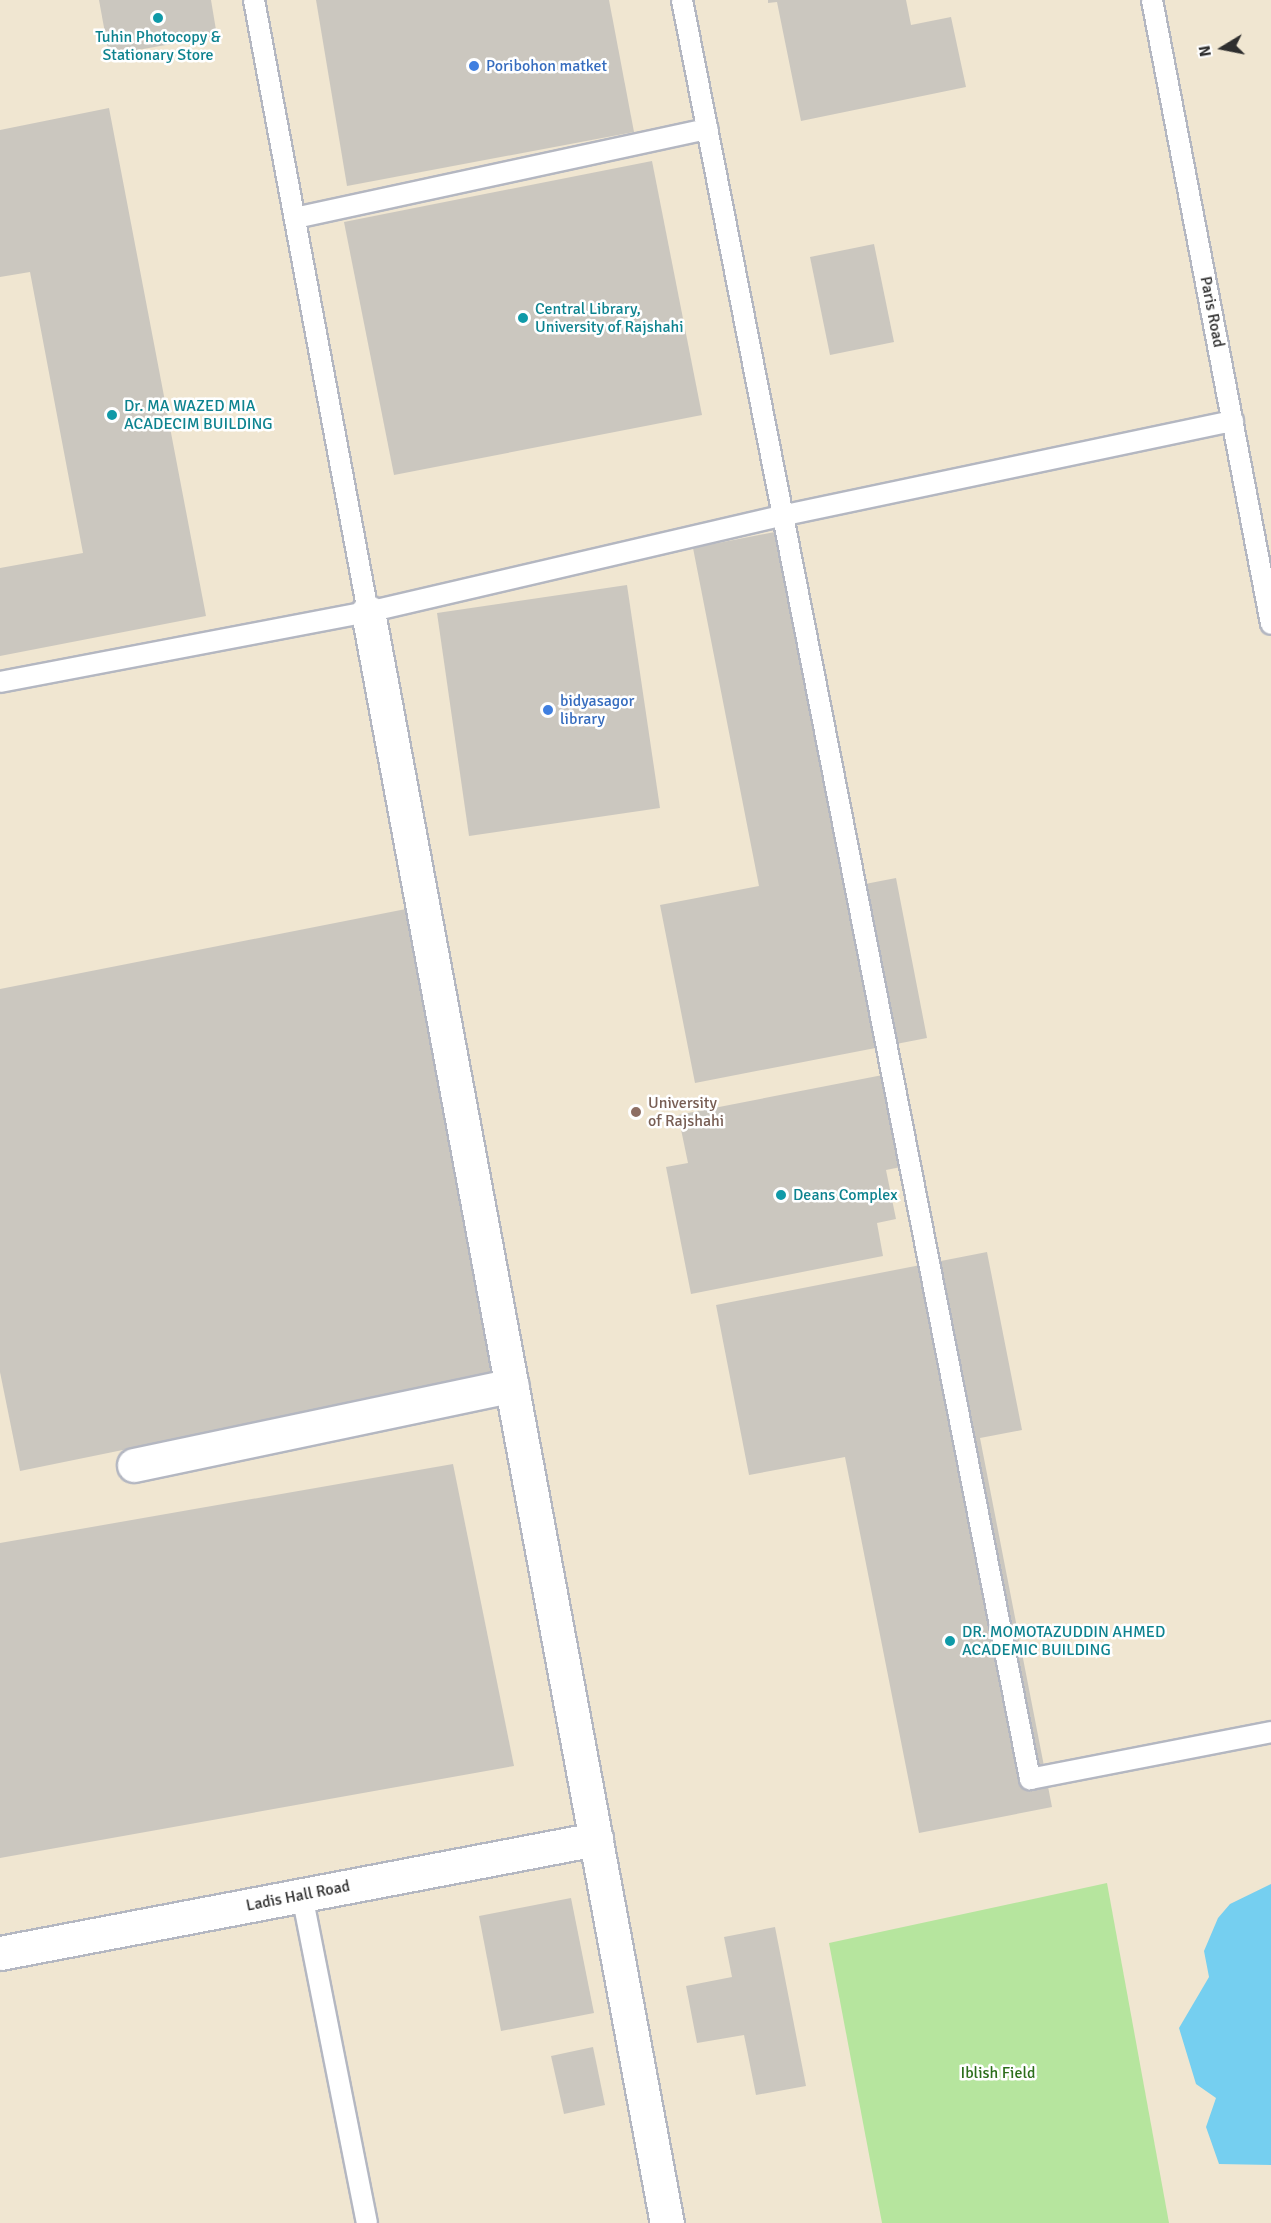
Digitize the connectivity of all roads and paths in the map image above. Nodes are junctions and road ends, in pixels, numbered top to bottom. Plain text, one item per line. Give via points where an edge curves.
1 (254, 0) edge
2 (682, 0) edge
3 (1152, 0) edge
4 (707, 129) junction
5 (295, 218) junction
6 (1233, 421) junction
7 (781, 516) junction
8 (368, 612) junction
9 (1271, 624) edge
10 (0, 682) edge
11 (512, 1385) junction
12 (134, 1465) dead end
13 (1271, 1732) edge
14 (596, 1839) junction
15 (303, 1895) junction
16 (0, 1953) edge
17 (368, 2223) edge
18 (667, 2223) edge

1 - 5 lane
2 - 4 lane
3 - 6 lane, Paris Road
4 - 5 lane
4 - 7 lane
5 - 8 lane
6 - 7 lane
6 - 9 lane, Paris Road
7 - 8 lane
7 - 13 lane via 1030,1779
8 - 10 lane
8 - 11 street
11 - 12 street
11 - 14 street
14 - 15 street, Ladis Hall Road
14 - 18 street
15 - 16 street, Ladis Hall Road
15 - 17 lane

